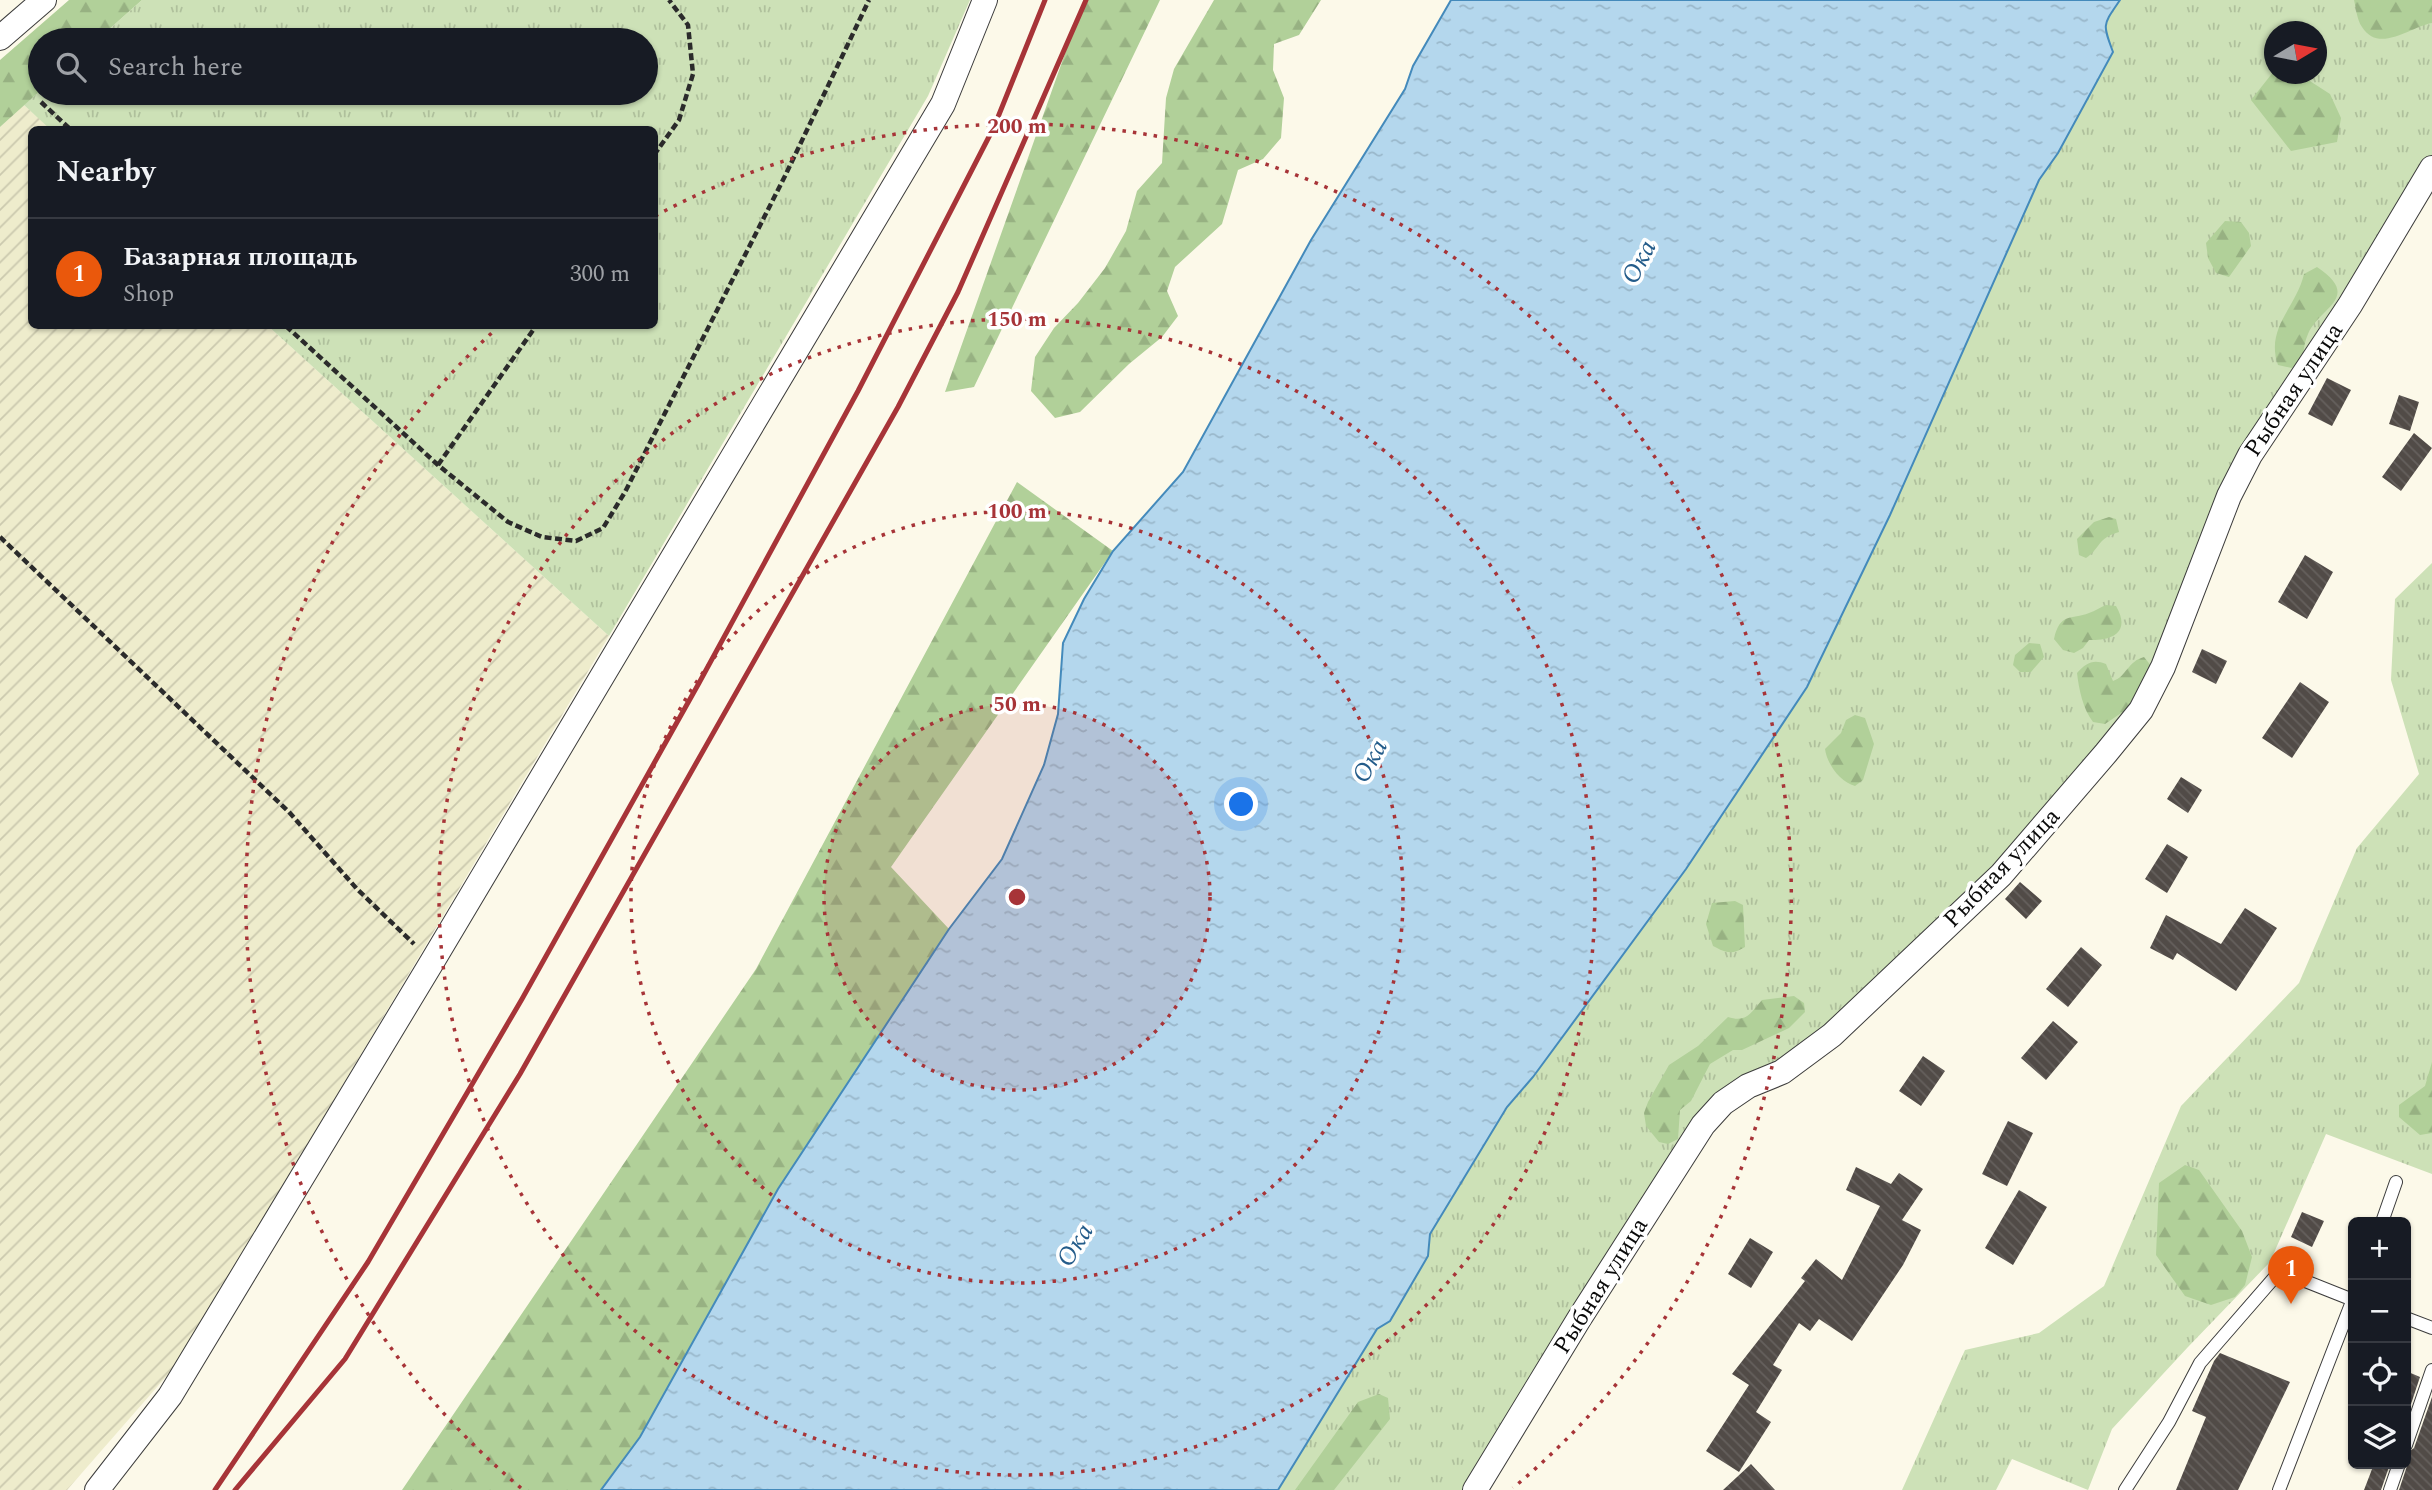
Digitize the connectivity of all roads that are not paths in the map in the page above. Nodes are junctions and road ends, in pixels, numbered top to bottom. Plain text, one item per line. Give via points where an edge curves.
1 (44, 0) edge
2 (985, 0) edge
3 (0, 38) edge
4 (2432, 168) edge
5 (2396, 1182) dead end
6 (2384, 1217) edge
7 (2348, 1298) edge
8 (2348, 1313) edge
9 (2411, 1320) edge
10 (2432, 1328) edge
11 (2432, 1370) edge
12 (2411, 1431) edge
13 (2397, 1469) edge
14 (97, 1490) edge
15 (1475, 1490) edge
16 (2125, 1490) edge
17 (2279, 1490) edge
18 (2390, 1490) edge

1 - 3 street
2 - 14 street via 943,104 432,962 170,1396
4 - 15 street, Рыбная улица via 2350,305 2249,455 2141,710 2001,875 1832,1035 1782,1072 1723,1102 1703,1125
5 - 6 lane
7 - 16 lane via 2280,1271 2200,1363
8 - 17 lane
9 - 10 lane
11 - 12 lane
13 - 18 lane

